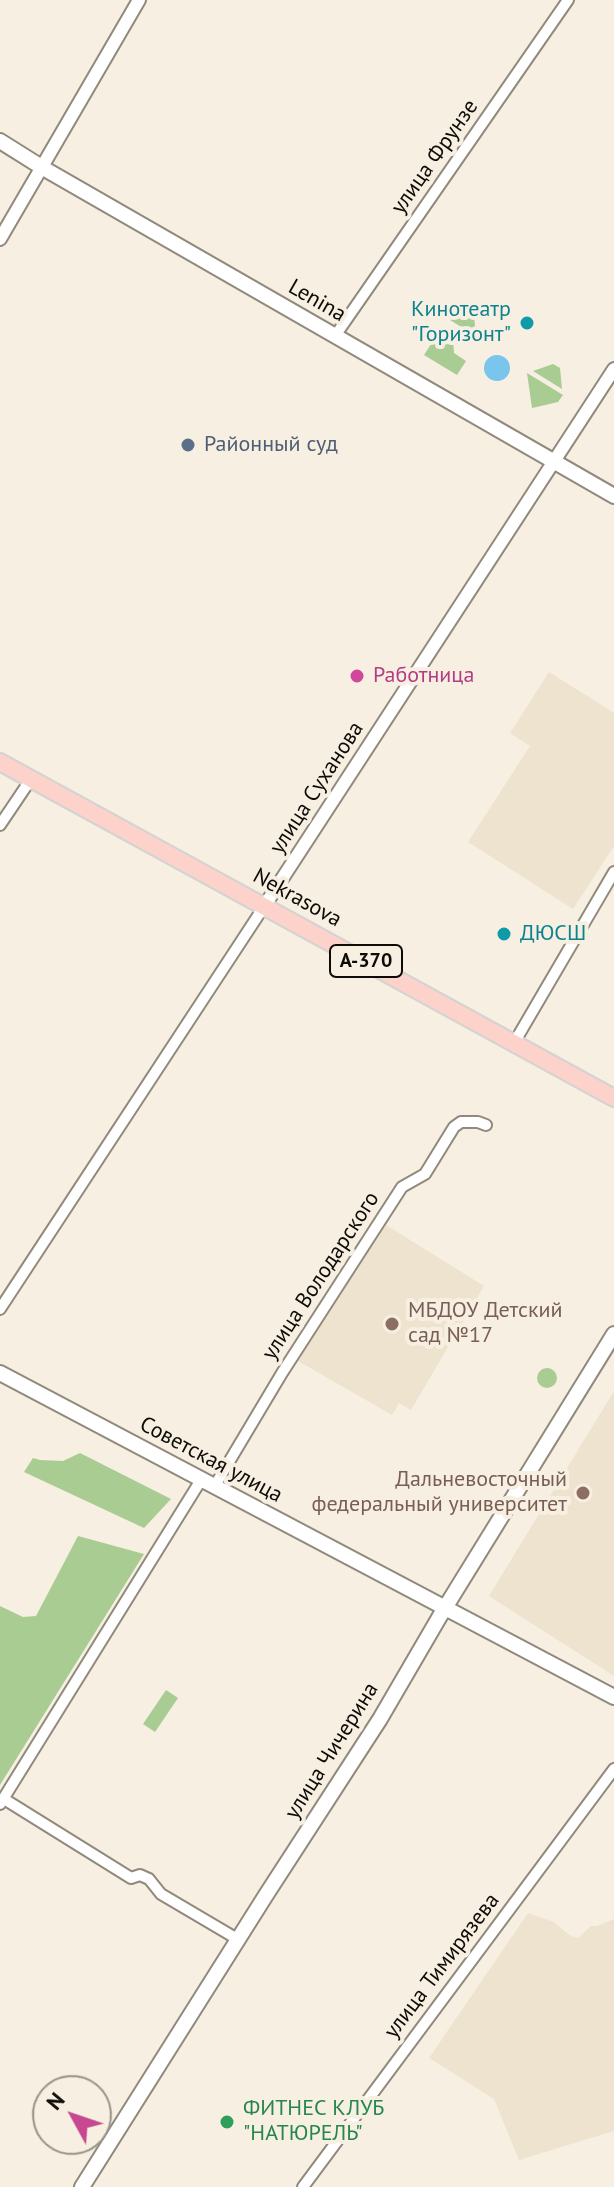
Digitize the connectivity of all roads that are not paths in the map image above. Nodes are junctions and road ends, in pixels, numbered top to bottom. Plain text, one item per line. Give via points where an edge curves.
1 (139, 0) edge
2 (568, 0) edge
3 (0, 141) edge
4 (43, 168) junction
5 (0, 239) edge
6 (335, 336) junction
7 (614, 369) edge
8 (553, 461) junction
9 (614, 496) edge
10 (0, 762) edge
11 (31, 779) junction
12 (0, 825) edge
13 (614, 872) edge
14 (265, 905) junction
15 (514, 1043) junction
16 (614, 1098) edge
17 (486, 1125) dead end
18 (0, 1309) edge
19 (614, 1334) edge
20 (0, 1373) edge
21 (208, 1484) junction
22 (445, 1608) junction
23 (614, 1697) edge
24 (614, 1769) edge
25 (2, 1802) edge
26 (239, 1940) junction
27 (82, 2187) edge
28 (303, 2187) edge

1 - 4 street
2 - 6 street, улица Фрунзе
3 - 4 main road, Lenina
4 - 5 street
4 - 6 main road, Lenina
6 - 8 main road, Lenina
7 - 8 street, улица Суханова
8 - 9 main road, Lenina
8 - 14 street, улица Суханова
10 - 11 main road, Nekrasova / А-370
11 - 12 street
11 - 14 main road, Nekrasova / А-370
13 - 15 street
14 - 15 main road, Nekrasova / А-370
14 - 18 street, улица Суханова
15 - 16 main road, Nekrasova / А-370
17 - 21 street, улица Володарского via 461,1122 454,1127 425,1174 402,1187
19 - 22 main road, улица Чичерина
20 - 21 main road, Советская улица
21 - 22 main road, Советская улица
21 - 25 street, улица Володарского
22 - 23 main road, Советская улица
22 - 26 main road, улица Чичерина
24 - 28 street, улица Тимирязева
25 - 26 street via 131,1878 149,1879 161,1894
26 - 27 main road, улица Чичерина

